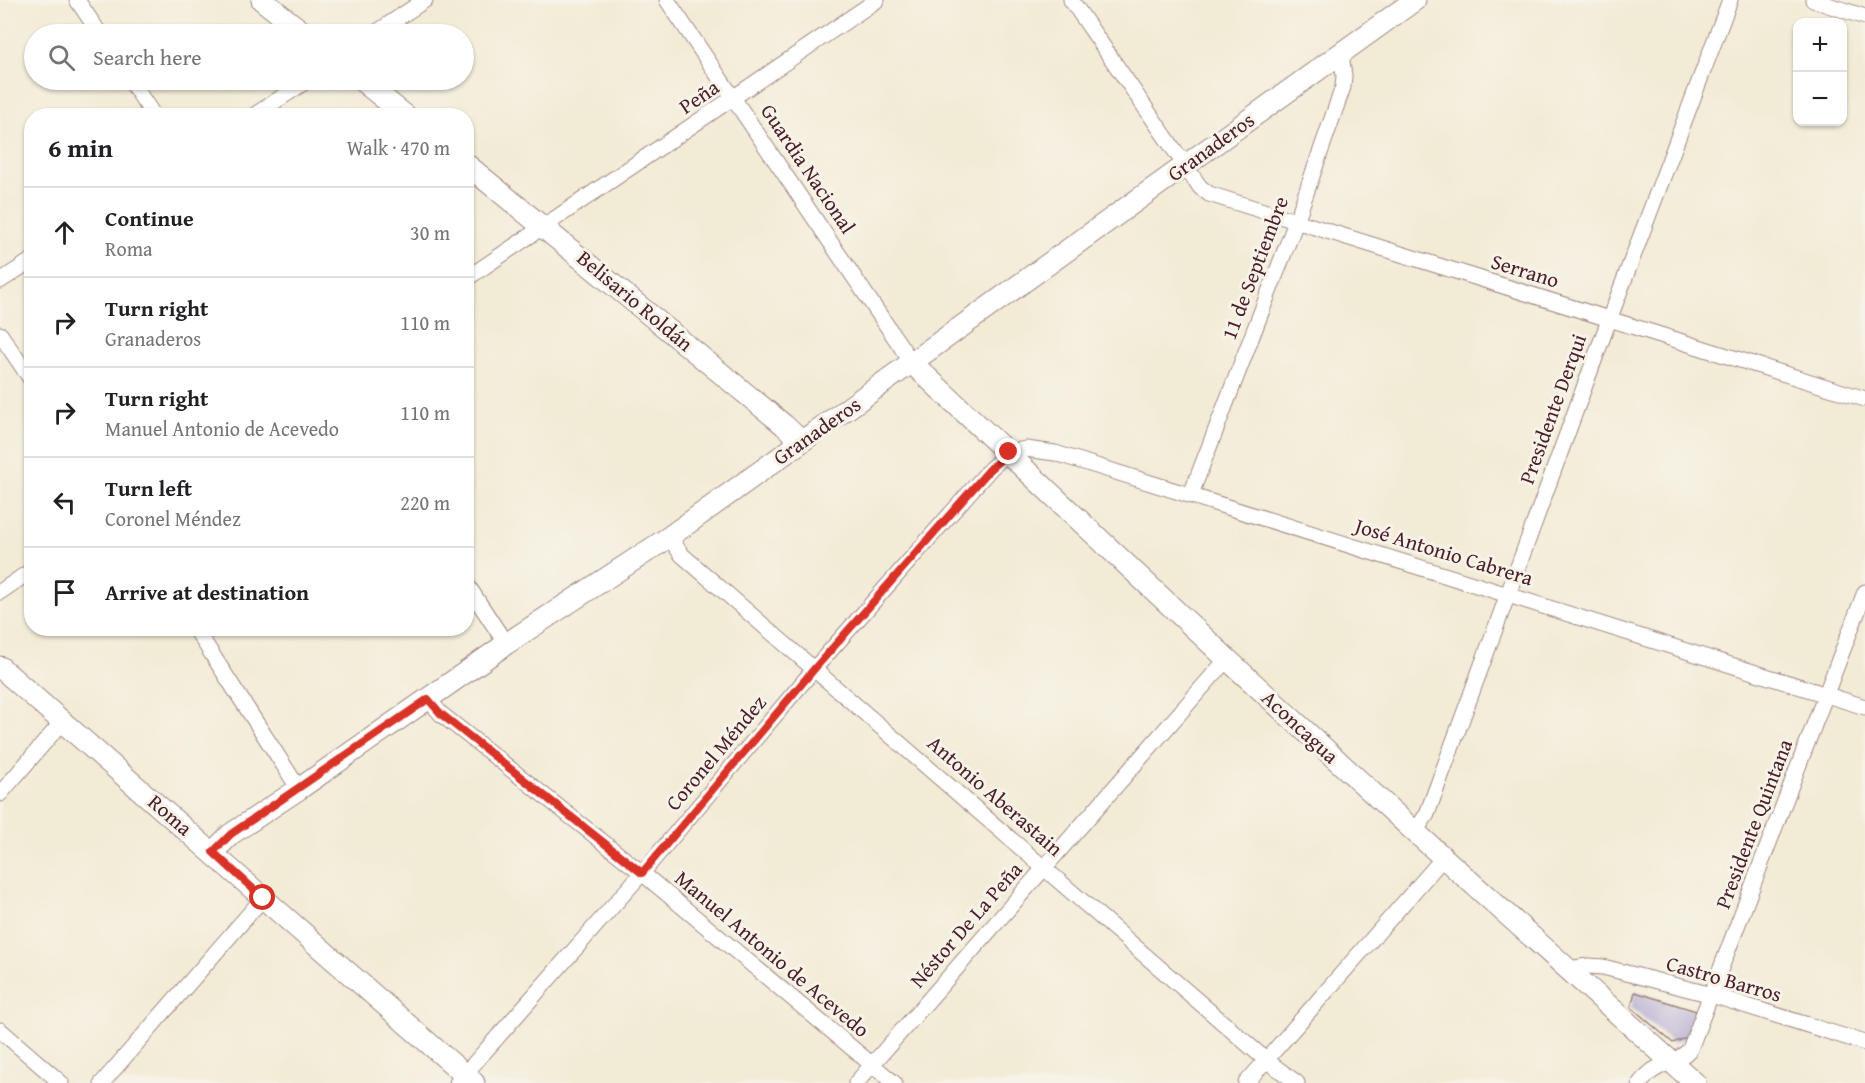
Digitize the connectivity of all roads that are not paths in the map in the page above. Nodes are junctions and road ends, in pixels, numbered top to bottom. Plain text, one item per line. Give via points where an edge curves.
1 (77, 0) edge
2 (262, 0) edge
3 (425, 0) edge
4 (667, 0) edge
5 (877, 0) edge
6 (1071, 0) edge
7 (1415, 0) edge
8 (1730, 0) edge
9 (1813, 0) edge
10 (1865, 17) edge
11 (93, 24) edge
12 (292, 24) edge
13 (389, 24) edge
14 (1341, 54) junction
15 (137, 90) edge
16 (293, 90) edge
17 (374, 90) edge
18 (734, 98) junction
19 (149, 108) edge
20 (265, 108) edge
21 (396, 108) edge
22 (1185, 166) junction
23 (474, 170) edge
24 (1296, 222) junction
25 (545, 227) junction
26 (24, 265) edge
27 (474, 274) edge
28 (0, 281) edge
29 (1609, 320) junction
30 (0, 334) edge
31 (912, 363) junction
32 (24, 369) edge
33 (1865, 399) edge
34 (801, 441) junction
35 (1009, 452) junction
36 (1191, 494) junction
37 (669, 537) junction
38 (24, 576) edge
39 (0, 592) edge
40 (1865, 592) edge
41 (1508, 594) junction
42 (474, 595) edge
43 (200, 636) edge
44 (506, 644) junction
45 (1227, 659) junction
46 (0, 667) edge
47 (815, 668) junction
48 (1825, 694) junction
49 (428, 699) junction
50 (1865, 707) edge
51 (63, 721) junction
52 (299, 789) junction
53 (0, 794) edge
54 (1415, 832) junction
55 (213, 852) junction
56 (1443, 858) junction
57 (1044, 867) junction
58 (642, 873) junction
59 (263, 898) junction
60 (1569, 969) junction
61 (1712, 995) junction
62 (0, 1030) edge
63 (1865, 1043) edge
64 (1266, 1060) junction
65 (1673, 1062) junction
66 (872, 1065) junction
67 (465, 1080) edge
68 (61, 1083) edge
69 (102, 1083) edge
70 (856, 1083) edge
71 (894, 1083) edge
72 (1246, 1083) edge
73 (1297, 1083) edge
74 (1640, 1083) edge
75 (1695, 1083) edge

1 - 11 street
2 - 12 street
3 - 13 street
4 - 18 street, Guardia Nacional
5 - 18 street, Peña
6 - 22 street, Serrano
7 - 14 street, Granaderos
8 - 29 street, Presidente Derqui
9 - 10 street
14 - 22 street, Granaderos
14 - 24 street, 11 de Septiembre via 1343,87
15 - 19 street
16 - 20 street
17 - 21 street
18 - 25 street, Peña
18 - 31 street, Guardia Nacional
22 - 24 street, Serrano via 1209,194
22 - 31 street, Granaderos
23 - 25 street, Belisario Roldán
24 - 29 street, Serrano
24 - 36 street, 11 de Septiembre
25 - 27 street, Peña
25 - 34 street, Belisario Roldán
26 - 28 street
29 - 33 street, Serrano
29 - 41 street, Presidente Derqui
30 - 32 street
31 - 34 street, Granaderos
31 - 35 street, Aconcagua
34 - 37 street, Granaderos
35 - 36 street, José Antonio Cabrera via 1026,449 1055,453
35 - 45 street, Aconcagua
35 - 47 street, Coronel Méndez
36 - 41 street, José Antonio Cabrera
37 - 44 street, Granaderos
37 - 47 street, Antonio Aberastain via 682,555
38 - 39 street
40 - 48 street, Presidente Quintana
41 - 48 street, José Antonio Cabrera
41 - 54 street, Presidente Derqui via 1427,814
42 - 44 street
43 - 52 street
44 - 49 street, Granaderos
45 - 54 street, Aconcagua
45 - 57 street, Néstor De La Peña
46 - 51 street, Roma
47 - 57 street, Antonio Aberastain
47 - 58 street, Coronel Méndez
48 - 50 street, José Antonio Cabrera
48 - 61 street, Presidente Quintana
49 - 52 street, Granaderos
49 - 58 street, Manuel Antonio de Acevedo via 441,714
51 - 53 street
51 - 55 street, Roma
52 - 55 street, Granaderos via 231,834
54 - 56 street, Aconcagua
55 - 59 street, Roma
56 - 60 street, Aconcagua
56 - 64 street
57 - 64 street, Antonio Aberastain
57 - 66 street, Néstor De La Peña
58 - 66 street, Manuel Antonio de Acevedo
58 - 67 street, Coronel Méndez
59 - 67 street, Roma
59 - 69 street
60 - 61 street, Castro Barros via 1603,967
60 - 65 street, Aconcagua
61 - 63 street, Castro Barros
61 - 65 street, Presidente Quintana via 1690,1049
62 - 68 street
64 - 72 street
64 - 73 street, Antonio Aberastain
65 - 74 street, Presidente Quintana via 1651,1072
65 - 75 street, Aconcagua
66 - 70 street, Néstor De La Peña
66 - 71 street, Manuel Antonio de Acevedo

